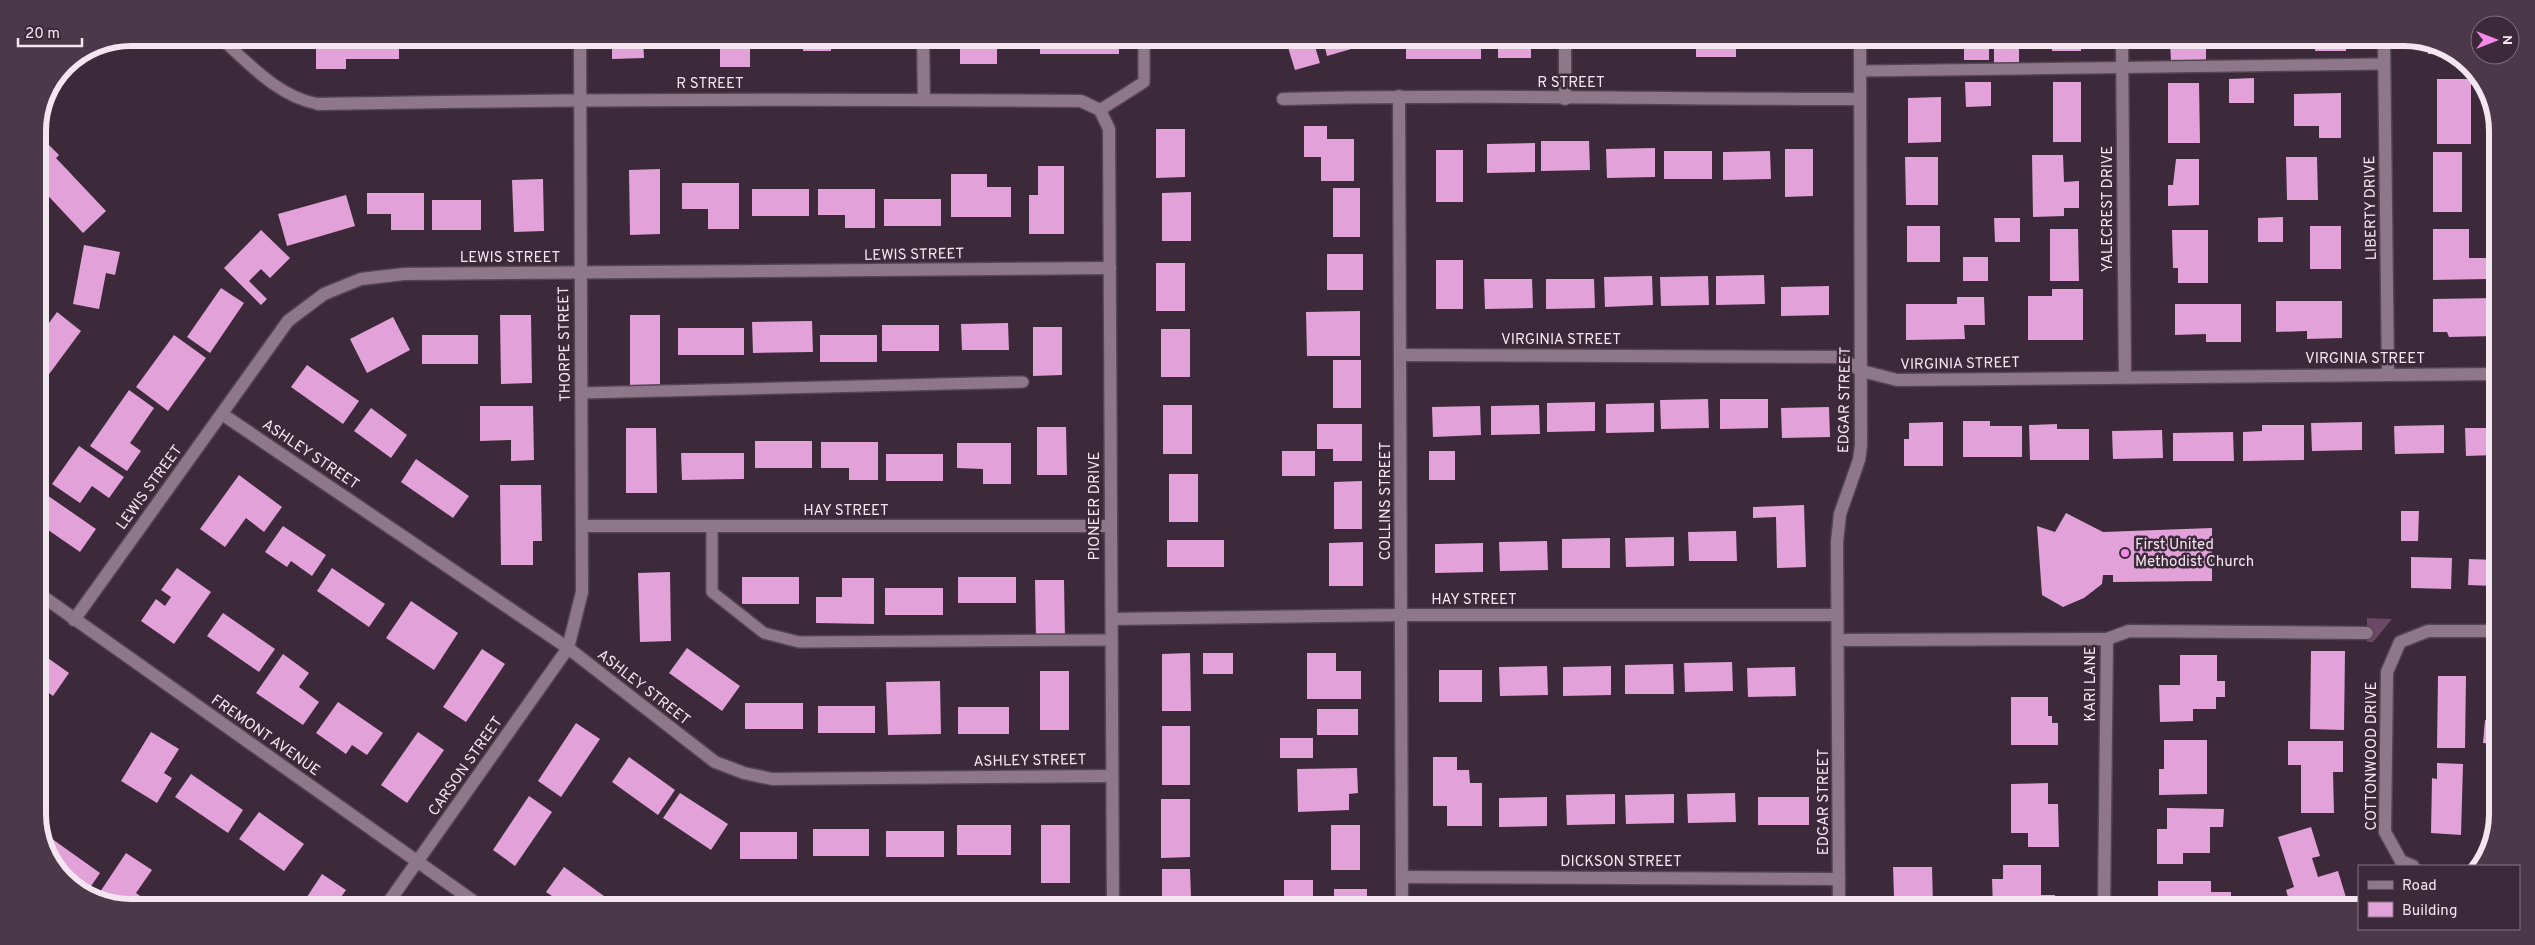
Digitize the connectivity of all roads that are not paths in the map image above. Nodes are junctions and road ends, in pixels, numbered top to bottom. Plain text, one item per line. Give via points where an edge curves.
1 (229, 46) edge
2 (580, 46) edge
3 (923, 46) edge
4 (1144, 46) edge
5 (1565, 46) edge
6 (1860, 46) edge
7 (2122, 46) edge
8 (2384, 46) edge
9 (2384, 64) junction
10 (2123, 67) junction
11 (1860, 71) junction
12 (1400, 96) junction
13 (579, 99) junction
14 (1282, 99) dead end
15 (1565, 99) junction
16 (1860, 99) junction
17 (924, 100) junction
18 (318, 104) joint
19 (1100, 110) junction
20 (1110, 268) junction
21 (580, 274) junction
22 (1401, 355) junction
23 (1862, 371) junction
24 (2388, 374) junction
25 (2489, 374) edge
26 (2125, 376) junction
27 (1023, 382) dead end
28 (581, 393) junction
29 (222, 414) junction
30 (582, 526) junction
31 (712, 526) junction
32 (1110, 526) junction
33 (46, 599) edge
34 (1401, 615) junction
35 (1837, 615) junction
36 (1112, 619) junction
37 (74, 620) junction
38 (2489, 631) edge
39 (2366, 633) dead end
40 (2107, 639) junction
41 (1112, 640) junction
42 (1838, 640) junction
43 (568, 648) junction
44 (1112, 776) junction
45 (417, 862) junction
46 (2411, 865) edge
47 (1402, 877) junction
48 (1839, 878) junction
49 (391, 899) edge
50 (470, 899) edge
51 (1113, 899) edge
52 (1402, 899) edge
53 (1839, 899) edge
54 (2104, 899) edge

1 - 18 lane via 263,77 302,101
2 - 13 street, THORPE STREET
3 - 17 street
4 - 19 lane via 1144,82
5 - 15 street
6 - 11 street, EDGAR STREET
7 - 10 street, YALECREST DRIVE
8 - 9 street, LIBERTY DRIVE
9 - 10 lane
9 - 24 street, LIBERTY DRIVE
10 - 11 lane
10 - 26 street, YALECREST DRIVE
11 - 16 street, EDGAR STREET
12 - 14 street, R STREET
12 - 15 street, R STREET
12 - 22 street, COLLINS STREET
13 - 17 street, R STREET
13 - 18 street, R STREET
13 - 21 street, THORPE STREET
15 - 16 street, R STREET
16 - 23 street, EDGAR STREET
17 - 19 street, R STREET via 1081,101
19 - 20 street, PIONEER DRIVE via 1109,129
20 - 21 street, LEWIS STREET
20 - 32 street, PIONEER DRIVE
21 - 28 street, THORPE STREET
21 - 29 street, LEWIS STREET via 404,274 361,279 324,294 288,321
22 - 23 street, VIRGINIA STREET via 1839,357
22 - 34 street, COLLINS STREET
23 - 26 street, VIRGINIA STREET via 1897,380
23 - 35 street, EDGAR STREET via 1859,460 1840,514 1837,542
24 - 25 street, VIRGINIA STREET
24 - 26 street, VIRGINIA STREET
27 - 28 lane
28 - 30 street, THORPE STREET
29 - 37 street, LEWIS STREET
29 - 43 street, ASHLEY STREET
30 - 31 street, HAY STREET
30 - 43 street, THORPE STREET via 582,592
31 - 32 street, HAY STREET
31 - 41 lane via 712,592 764,633 799,642
32 - 36 street, PIONEER DRIVE
33 - 37 street, FREMONT AVENUE
34 - 35 street, HAY STREET
34 - 36 street, HAY STREET
34 - 47 street, COLLINS STREET
35 - 42 street, EDGAR STREET
36 - 41 street, PIONEER DRIVE
37 - 45 street, FREMONT AVENUE
38 - 46 street, COTTONWOOD DRIVE via 2428,631 2407,639 2400,642 2387,672 2385,832 2401,861
39 - 40 street via 2129,631
40 - 42 street, KARI LANE
40 - 54 street, KARI LANE
41 - 44 street, PIONEER DRIVE
42 - 48 street, EDGAR STREET
43 - 44 street, ASHLEY STREET via 715,762 744,773 772,779
43 - 45 street, CARSON STREET
44 - 51 street, PIONEER DRIVE
45 - 49 street, CARSON STREET
45 - 50 street, FREMONT AVENUE
47 - 48 street, DICKSON STREET
47 - 52 street, COLLINS STREET
48 - 53 street, EDGAR STREET

